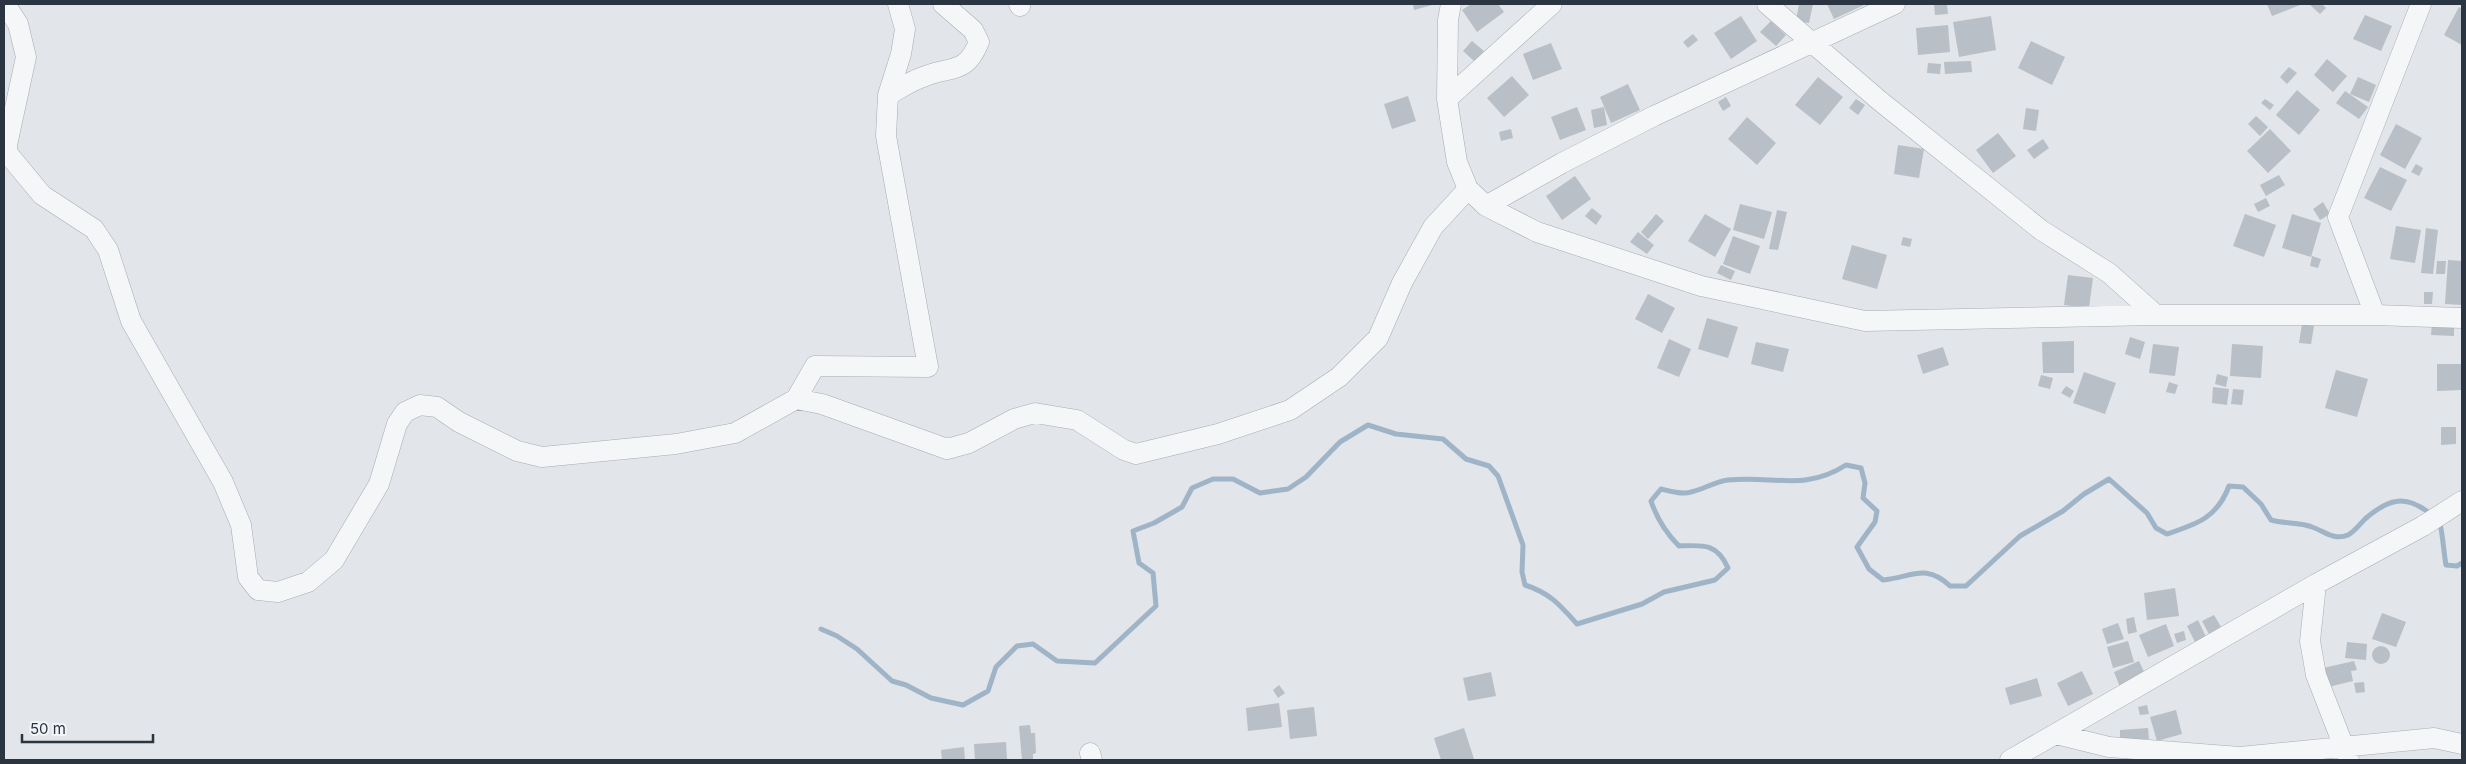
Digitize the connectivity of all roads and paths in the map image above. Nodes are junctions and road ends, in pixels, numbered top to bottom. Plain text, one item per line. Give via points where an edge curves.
1 (5, 4) edge
2 (898, 4) edge
3 (943, 4) edge
4 (1451, 4) edge
5 (1552, 4) edge
6 (1768, 4) edge
7 (1895, 4) edge
8 (2422, 4) edge
9 (1812, 44) junction
10 (888, 95) junction
11 (1447, 99) junction
12 (1468, 189) junction
13 (1486, 206) junction
14 (2156, 314) junction
15 (2375, 315) junction
16 (2462, 318) edge
17 (796, 399) junction
18 (2462, 501) edge
19 (2316, 584) junction
20 (2056, 734) junction
21 (2462, 744) edge
22 (2347, 753) edge
23 (2010, 760) edge

1 - 17 street via 18,24 26,57 7,145 8,154 42,195 94,228 108,250 132,321 223,482 241,525 248,577 258,590 278,592 308,582 334,560 379,484 397,424 405,412 420,405 437,407 459,422 517,451 542,457 676,444 735,433
2 - 10 street via 905,29
3 - 10 street via 973,30 979,42 972,58 957,68 924,76
4 - 11 street
5 - 11 street
6 - 9 street
7 - 9 street
8 - 15 street via 2338,217
9 - 13 street via 1654,116
9 - 14 street via 2041,230 2109,273
10 - 17 street via 886,136 928,367 815,366
11 - 12 street via 1457,162
12 - 13 street
12 - 17 street via 1433,227 1402,283 1378,338 1339,377 1290,410 1218,434 1136,454 1124,450 1078,420 1035,413 1014,418 969,444 947,448 822,404
13 - 14 street via 1537,232 1701,286 1865,321
14 - 15 street
15 - 16 street
18 - 19 street
19 - 20 street
19 - 22 street via 2310,641 2316,675
20 - 22 street via 2109,747 2240,756
20 - 23 street
21 - 22 street via 2434,738

